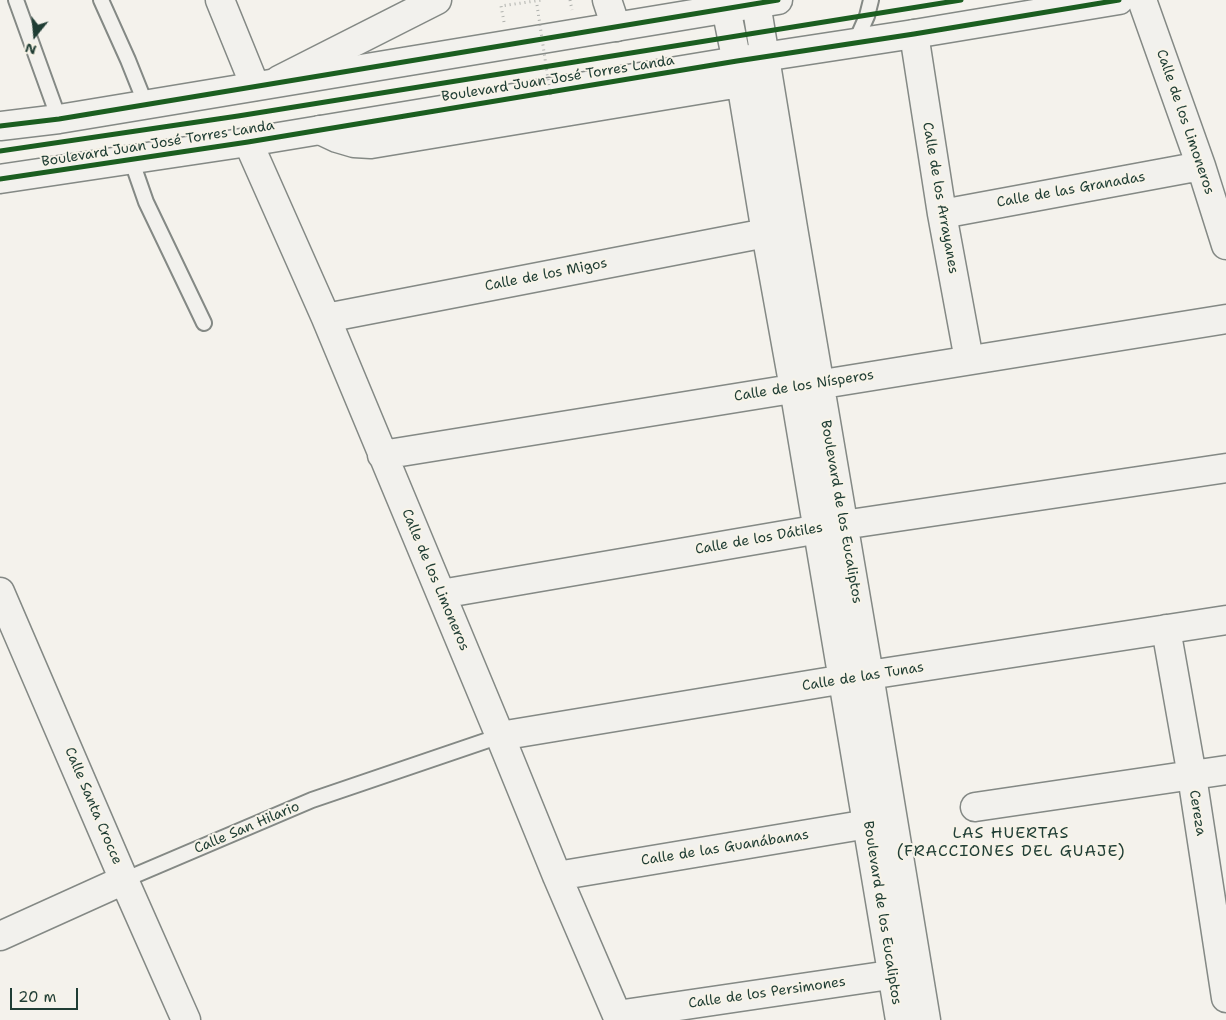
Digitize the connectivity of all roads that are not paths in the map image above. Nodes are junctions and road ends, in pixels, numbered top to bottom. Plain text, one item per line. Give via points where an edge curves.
1 (16, 0) edge
2 (101, 0) edge
3 (220, 0) edge
4 (437, 0) edge
5 (607, 0) edge
6 (871, 0) edge
7 (1118, 0) edge
8 (1142, 0) edge
9 (767, 2) edge
10 (726, 8) junction
11 (616, 27) junction
12 (914, 34) junction
13 (855, 42) junction
14 (767, 67) junction
15 (739, 72) junction
16 (263, 85) junction
17 (146, 105) junction
18 (59, 119) junction
19 (0, 126) edge
20 (248, 142) junction
21 (131, 159) junction
22 (1201, 166) junction
23 (0, 179) edge
24 (942, 214) junction
25 (766, 233) junction
26 (1226, 245) edge
27 (326, 318) junction
28 (1226, 319) edge
29 (204, 324) dead end
30 (969, 360) junction
31 (806, 386) junction
32 (382, 455) junction
33 (1226, 468) edge
34 (830, 527) junction
35 (0, 592) edge
36 (441, 594) junction
37 (1226, 620) edge
38 (1166, 629) junction
39 (856, 678) junction
40 (500, 736) junction
41 (1226, 770) edge
42 (1192, 776) junction
43 (975, 807) dead end
44 (880, 822) junction
45 (557, 876) junction
46 (124, 880) junction
47 (1220, 917) edge
48 (0, 936) edge
49 (905, 972) junction
50 (1226, 998) edge
51 (618, 1017) edge
52 (186, 1020) edge
53 (900, 1020) edge
54 (926, 1020) edge

1 - 18 lane
2 - 17 lane
3 - 16 street
4 - 16 street
5 - 11 street
6 - 13 lane
7 - 12 street, Boulevard Juan José Torres Landa
8 - 22 street, Calle de los Limoneros
9 - 10 street
9 - 14 street, Boulevard de los Eucaliptos
10 - 11 street
10 - 15 street, Boulevard de los Eucaliptos
11 - 16 street
12 - 13 street, Boulevard Juan José Torres Landa
12 - 24 street, Calle de los Arrayanes
13 - 14 street, Boulevard Juan José Torres Landa
14 - 15 street, Boulevard Juan José Torres Landa
14 - 31 street, Boulevard de los Eucaliptos
15 - 20 street, Boulevard Juan José Torres Landa
15 - 25 street, Boulevard de los Eucaliptos
16 - 17 street
17 - 18 street
18 - 19 street
20 - 21 street, Boulevard Juan José Torres Landa
20 - 27 street, Calle de los Limoneros
21 - 23 street, Boulevard Juan José Torres Landa
21 - 29 lane via 146,202
22 - 24 street, Calle de las Granadas
22 - 26 street, Calle de los Limoneros
24 - 30 street, Calle de los Arrayanes
25 - 27 street, Calle de los Migos
25 - 31 street, Boulevard de los Eucaliptos
27 - 32 street, Calle de los Limoneros
28 - 30 street, Calle de los Nísperos
30 - 31 street, Calle de los Nísperos
31 - 32 street, Calle de los Nísperos
31 - 34 street, Boulevard de los Eucaliptos
32 - 36 street, Calle de los Limoneros
33 - 34 street, Calle de los Dátiles
34 - 36 street, Calle de los Dátiles
34 - 39 street, Boulevard de los Eucaliptos
35 - 46 street, Calle Santa Crocce
36 - 40 street, Calle de los Limoneros
37 - 38 street, Calle de las Tunas
38 - 39 street, Calle de las Tunas
38 - 42 street, Cereza
39 - 40 street, Calle de las Tunas
39 - 44 street, Boulevard de los Eucaliptos
40 - 45 street, Calle de los Limoneros
40 - 46 lane, Calle San Hilario via 312,800
41 - 42 street
42 - 43 street
42 - 47 street, Cereza
44 - 45 street, Calle de las Guanábanas
44 - 49 street, Boulevard de los Eucaliptos
45 - 51 street, Calle de los Limoneros
46 - 48 street, Calle San Hilario
46 - 52 street, Calle Santa Crocce
47 - 50 street, Cereza
49 - 51 street, Calle de los Persimones
49 - 53 street, Boulevard de los Eucaliptos
49 - 54 street, Boulevard de los Eucaliptos

